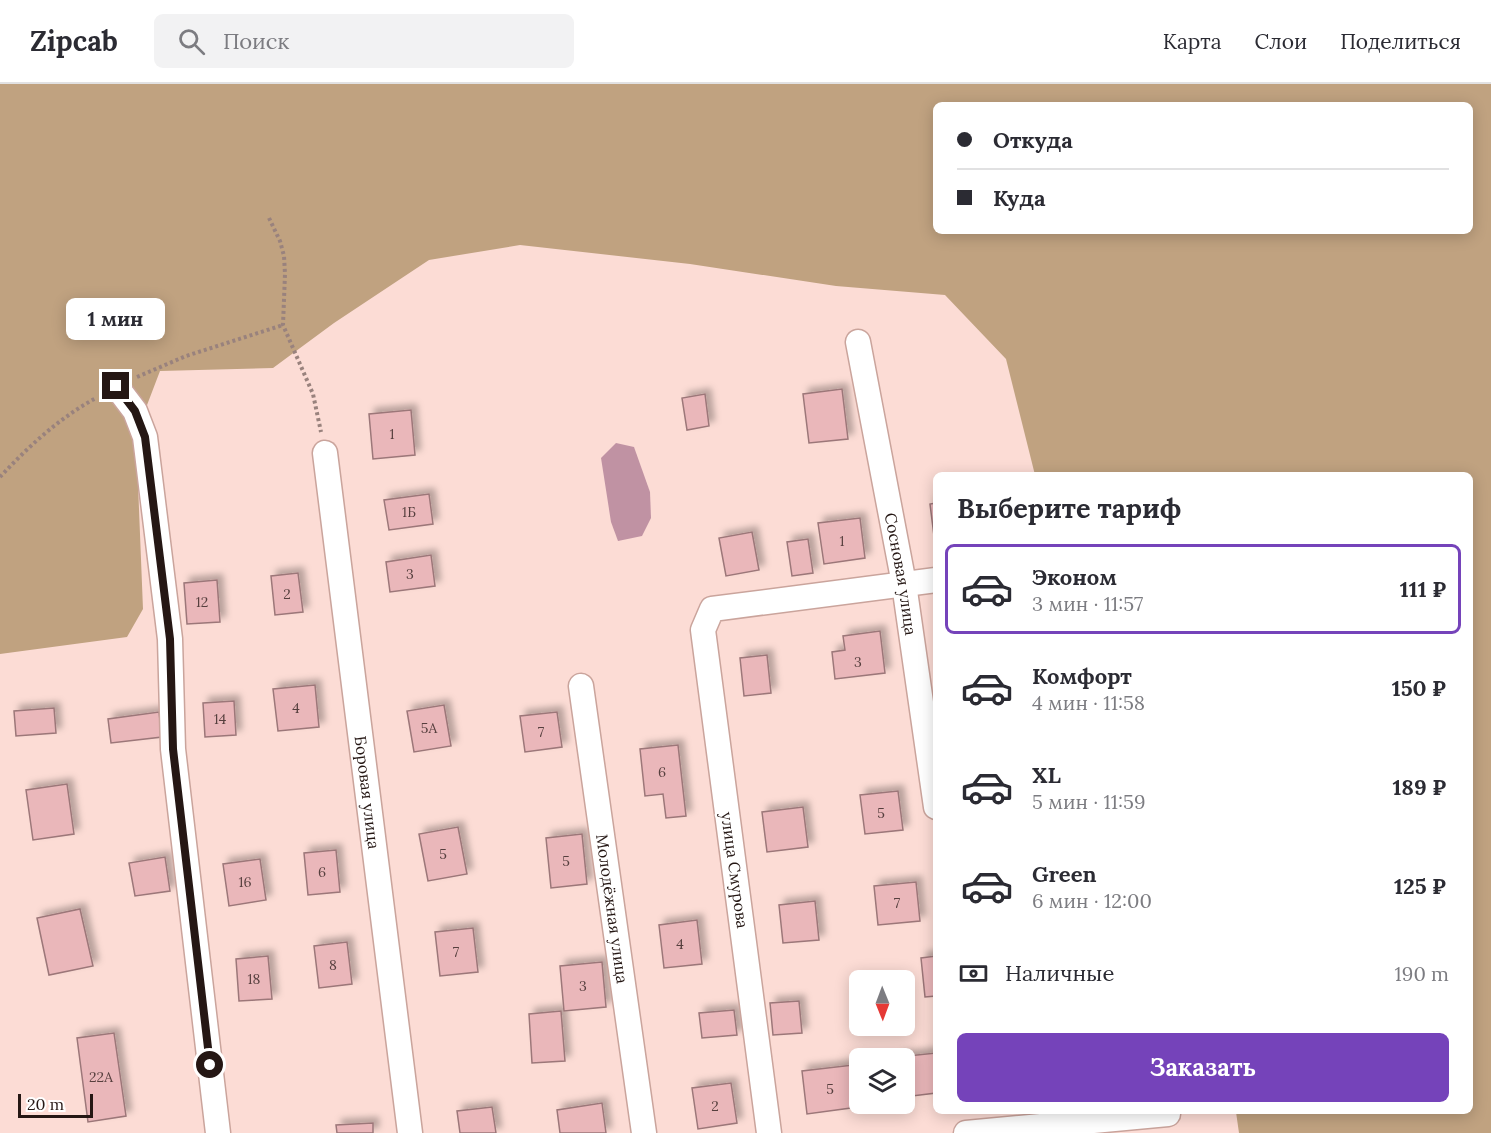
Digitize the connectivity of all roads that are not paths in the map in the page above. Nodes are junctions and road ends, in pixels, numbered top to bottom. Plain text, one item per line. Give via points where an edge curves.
1 (858, 342) dead end
2 (116, 386) dead end
3 (325, 453) road end
4 (933, 580) edge
5 (904, 584) junction
6 (581, 686) dead end
7 (933, 786) edge
8 (1168, 1114) dead end
9 (976, 1125) edge
10 (218, 1133) edge
11 (411, 1133) edge
12 (644, 1133) edge
13 (769, 1133) edge

1 - 5 street, Сосновая улица
2 - 10 street via 135,411 145,437 170,639 173,749
3 - 11 street, Боровая улица
4 - 5 street
5 - 7 street, Сосновая улица
5 - 13 street, улица Смурова via 712,609 703,630
6 - 12 street, Молодёжная улица
8 - 9 street

